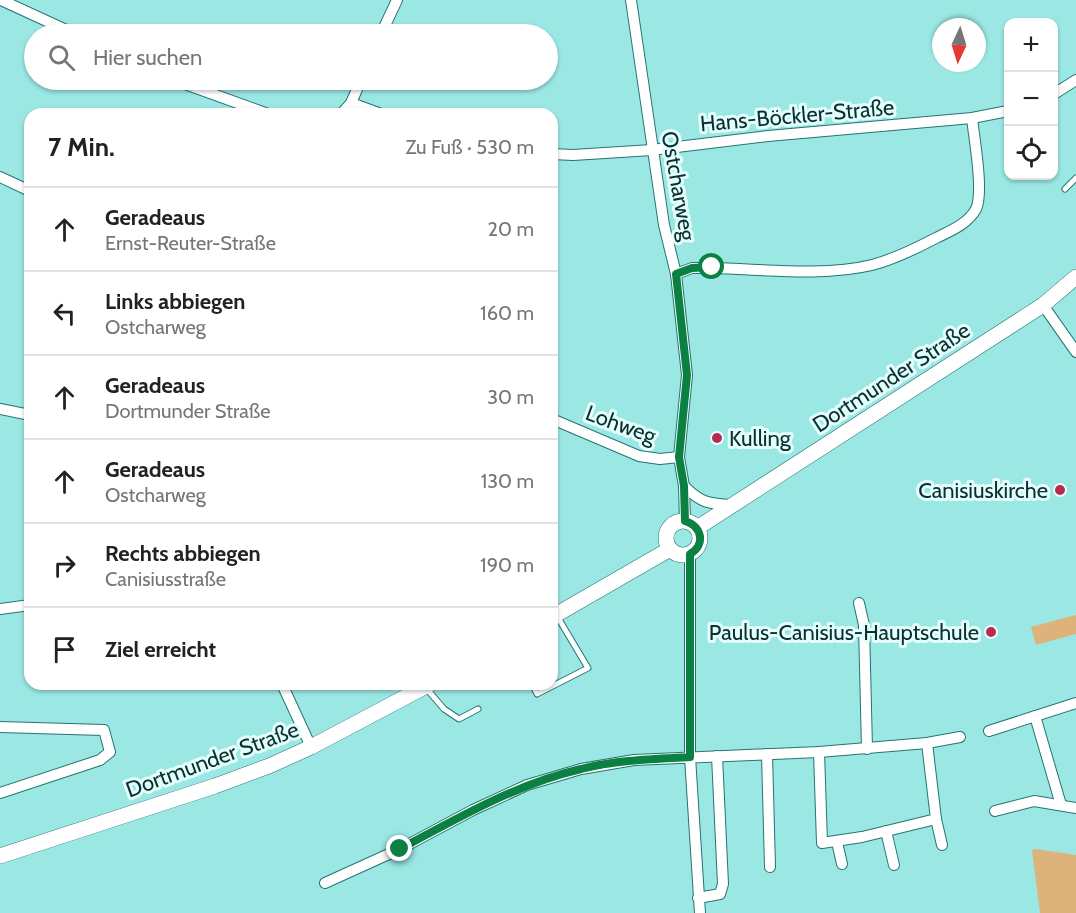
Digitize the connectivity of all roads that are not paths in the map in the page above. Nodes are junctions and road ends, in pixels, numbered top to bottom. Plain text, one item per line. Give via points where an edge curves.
1 (1, 0) edge
2 (397, 0) edge
3 (631, 0) edge
4 (53, 24) edge
5 (386, 24) edge
6 (1076, 80) edge
7 (202, 90) edge
8 (357, 90) edge
9 (1058, 91) edge
10 (351, 103) junction
11 (251, 108) edge
12 (346, 108) edge
13 (365, 108) edge
14 (1004, 112) edge
15 (972, 118) junction
16 (652, 150) junction
17 (558, 154) edge
18 (0, 177) edge
19 (1076, 178) edge
20 (24, 188) edge
21 (1065, 189) dead end
22 (676, 274) junction
23 (1076, 277) edge
24 (1043, 305) junction
25 (1076, 352) edge
26 (0, 409) edge
27 (24, 414) edge
28 (558, 422) edge
29 (679, 457) junction
30 (684, 486) junction
31 (735, 505) junction
32 (691, 524) junction
33 (670, 549) junction
34 (690, 554) junction
35 (858, 603) dead end
36 (24, 606) edge
37 (0, 609) edge
38 (558, 614) edge
39 (558, 622) edge
40 (558, 683) edge
41 (285, 690) edge
42 (418, 690) edge
43 (431, 690) edge
44 (1076, 703) edge
45 (478, 709) dead end
46 (1035, 716) junction
47 (0, 727) edge
48 (989, 730) dead end
49 (960, 737) dead end
50 (927, 743) junction
51 (311, 747) junction
52 (867, 748) junction
53 (819, 752) junction
54 (767, 754) junction
55 (717, 756) junction
56 (690, 757) junction
57 (0, 793) edge
58 (1061, 806) junction
59 (1076, 808) edge
60 (995, 811) dead end
61 (936, 819) junction
62 (886, 831) junction
63 (837, 842) junction
64 (942, 845) dead end
65 (0, 856) edge
66 (842, 864) dead end
67 (894, 865) dead end
68 (770, 867) dead end
69 (325, 883) dead end
70 (698, 898) junction
71 (700, 913) edge

1 - 4 street
2 - 5 street
3 - 16 street, Ostcharweg
6 - 9 street
7 - 11 street
8 - 10 street
10 - 12 street
10 - 13 street
14 - 15 street, Hans-Böckler-Straße
15 - 16 street, Hans-Böckler-Straße
15 - 22 street via 978,169 977,207 970,218 948,232 903,255 842,270 712,267
16 - 17 street, Hans-Böckler-Straße
16 - 22 street, Ostcharweg
18 - 20 street
19 - 21 lane
22 - 29 street, Ostcharweg via 687,375
23 - 24 main road, Dortmunder Straße
24 - 25 street
24 - 31 main road, Dortmunder Straße
26 - 27 street
28 - 29 street, Lohweg via 639,456
29 - 30 street, Ostcharweg
30 - 31 street via 708,504
30 - 32 street, Ostcharweg
31 - 32 main road, Dortmunder Straße
32 - 33 main road, Dortmunder Straße via 675,523 668,530 666,540
32 - 34 main road via 700,532 700,543
33 - 34 main road via 681,555
33 - 38 main road
34 - 56 street
35 - 52 street via 864,625
36 - 37 street
39 - 40 lane via 588,668
41 - 51 street
42 - 51 main road, Dortmunder Straße
43 - 45 lane via 444,709 459,719
44 - 46 street
46 - 48 street
46 - 58 street
47 - 57 street via 104,730 110,752 100,760
49 - 50 street
50 - 52 street
50 - 61 street
51 - 65 main road, Dortmunder Straße via 215,786
52 - 53 street
53 - 54 street
53 - 63 street via 822,843
54 - 55 street
54 - 68 street
55 - 56 street
55 - 70 street via 723,884 720,894
56 - 69 street via 634,760 580,769 527,785
56 - 70 street
58 - 59 street
58 - 60 street via 1034,801
61 - 62 street
61 - 64 street
62 - 63 street
62 - 67 street
63 - 66 street
70 - 71 street

